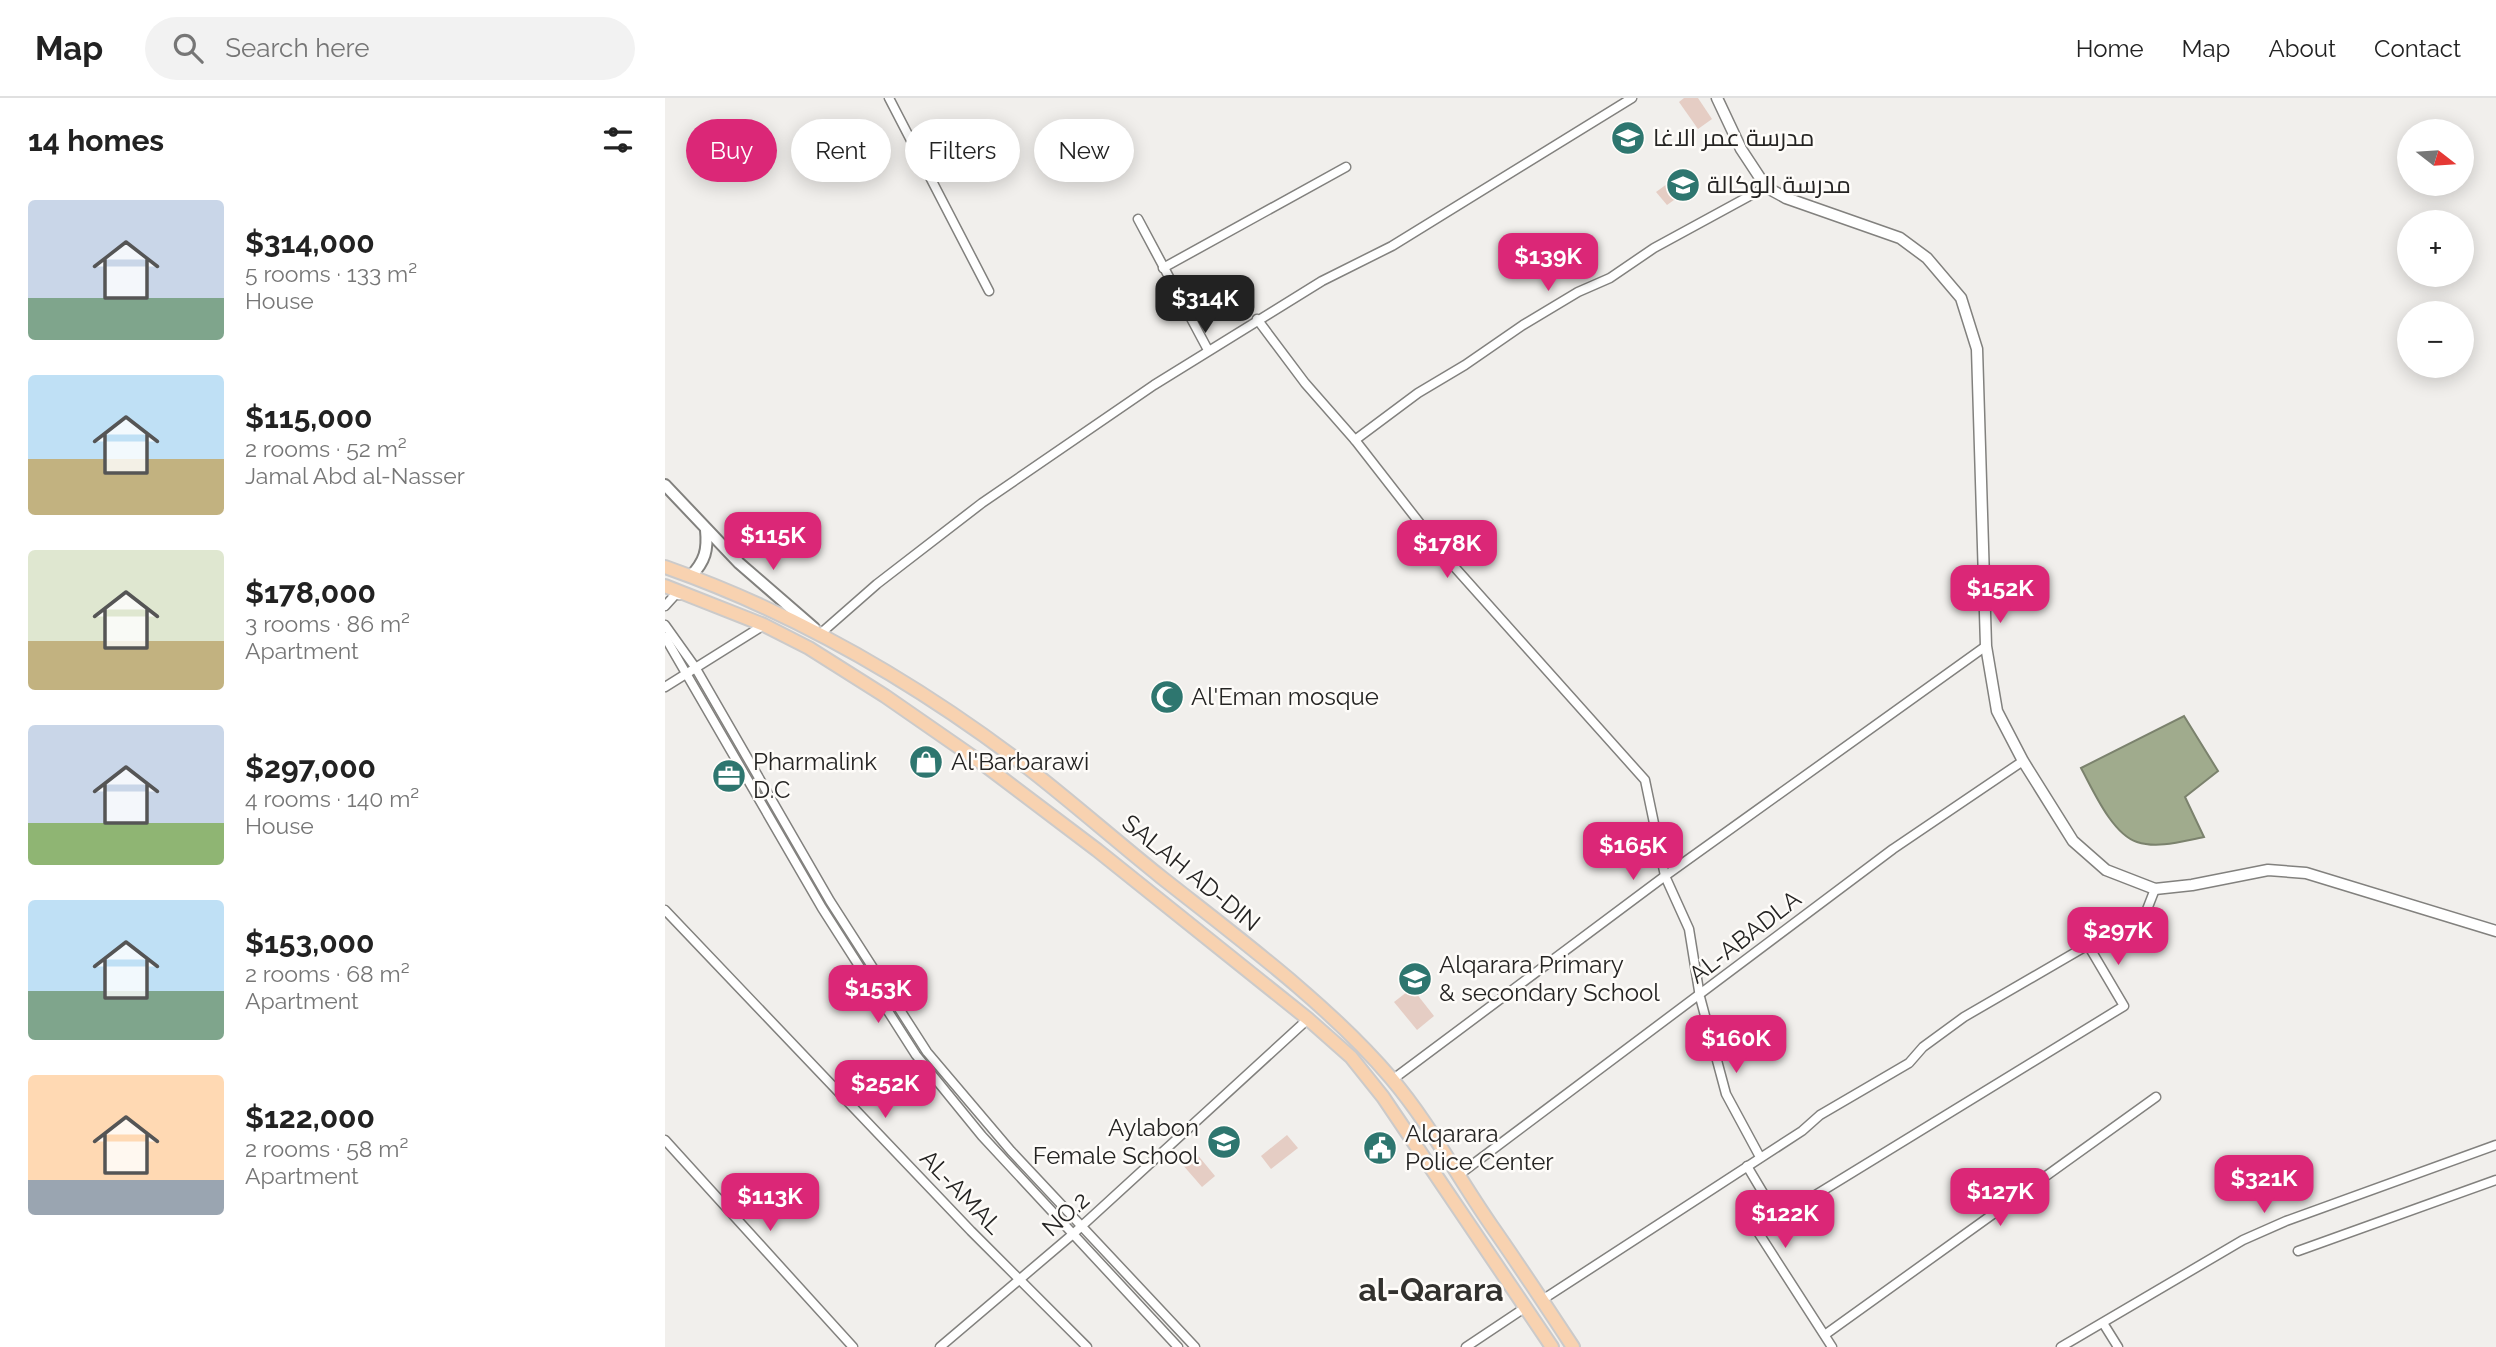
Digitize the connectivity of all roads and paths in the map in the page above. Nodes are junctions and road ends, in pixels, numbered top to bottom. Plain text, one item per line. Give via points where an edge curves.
1 (889, 98) edge
2 (1632, 98) edge
3 (1717, 98) edge
4 (1346, 167) dead end
5 (1766, 187) junction
6 (1138, 219) dead end
7 (1163, 268) junction
8 (989, 292) dead end
9 (1257, 320) junction
10 (1208, 350) junction
11 (1355, 440) junction
12 (665, 485) edge
13 (706, 530) junction
14 (665, 567) edge
15 (691, 576) junction
16 (665, 586) edge
17 (687, 594) junction
18 (665, 606) edge
19 (665, 625) edge
20 (764, 625) junction
21 (820, 634) junction
22 (665, 637) edge
23 (1986, 646) junction
24 (691, 669) junction
25 (665, 687) edge
26 (2023, 761) junction
27 (1033, 772) junction
28 (1019, 790) junction
29 (1665, 876) junction
30 (2155, 889) junction
31 (665, 910) edge
32 (2496, 931) edge
33 (2088, 945) junction
34 (1700, 997) junction
35 (1308, 1019) junction
36 (1392, 1080) junction
37 (2156, 1097) dead end
38 (665, 1140) edge
39 (2496, 1145) edge
40 (1760, 1157) junction
41 (1747, 1166) junction
42 (1460, 1174) junction
43 (2496, 1180) edge
44 (1477, 1201) junction
45 (1462, 1211) junction
46 (1778, 1218) junction
47 (1081, 1226) junction
48 (1073, 1234) junction
49 (1499, 1235) junction
50 (1483, 1244) junction
51 (2298, 1251) dead end
52 (1021, 1281) junction
53 (1542, 1300) junction
54 (1526, 1307) junction
55 (2103, 1323) junction
56 (1826, 1334) junction
57 (853, 1347) edge
58 (940, 1347) edge
59 (1087, 1347) edge
60 (1178, 1347) edge
61 (1195, 1347) edge
62 (1466, 1347) edge
63 (1552, 1347) edge
64 (1573, 1347) edge
65 (1832, 1347) edge
66 (2061, 1347) edge
67 (2118, 1347) edge

1 - 8 street
2 - 9 street via 1392,246
3 - 5 street via 1741,149
4 - 7 street
5 - 11 street via 1534,318
5 - 23 street via 1900,238 1927,258 1961,298 1977,349
6 - 7 street
7 - 10 street
9 - 10 street
9 - 11 street
10 - 21 street via 982,503
11 - 29 street via 1450,562 1645,780
12 - 13 main road
13 - 15 main road via 708,547
13 - 21 main road
14 - 15 highway, SALAH AD-DIN
15 - 21 highway, SALAH AD-DIN
16 - 17 highway, SALAH AD-DIN
17 - 18 street via 675,595
17 - 20 highway, SALAH AD-DIN
19 - 24 street
20 - 24 street
20 - 28 highway, SALAH AD-DIN via 885,696
21 - 27 highway, SALAH AD-DIN via 967,724
22 - 24 street
23 - 26 street via 1997,710
23 - 29 street
24 - 25 street
24 - 47 street via 927,1052
24 - 48 street via 822,908 895,1026 982,1136
26 - 30 street via 2073,841 2106,870
26 - 34 street, AL-ABADLA via 1884,856
27 - 28 highway via 1019,776
27 - 36 highway, SALAH AD-DIN via 1255,952 1363,1047
28 - 35 highway, SALAH AD-DIN
29 - 34 street via 1689,929
29 - 36 street
30 - 32 street via 2268,870 2306,873
30 - 33 street via 2146,912
31 - 52 street, AL-AMAL
33 - 40 street via 1964,1017 1909,1063 1820,1115
33 - 46 street via 2124,1006
34 - 40 street via 1730,1104
34 - 42 street, AL-ABADLA
35 - 45 highway, SALAH AD-DIN via 1350,1057 1383,1097
35 - 47 street, NO.2
36 - 42 highway, SALAH AD-DIN
37 - 56 street
38 - 57 street
39 - 55 street via 2243,1240
40 - 41 street
41 - 46 street
41 - 53 street
42 - 44 highway, SALAH AD-DIN
43 - 51 street
44 - 45 highway via 1466,1202
44 - 49 highway, SALAH AD-DIN
45 - 50 highway, SALAH AD-DIN
46 - 56 street via 1758,1232
47 - 48 street, NO.2
47 - 61 street
48 - 52 street, NO.2
48 - 60 street
49 - 50 highway via 1495,1243
49 - 53 highway, SALAH AD-DIN
50 - 54 highway, SALAH AD-DIN
52 - 58 street, NO.2
52 - 59 street, AL-AMAL
53 - 64 highway, SALAH AD-DIN
54 - 62 street
54 - 63 highway, SALAH AD-DIN
55 - 66 street
55 - 67 street
56 - 65 street

